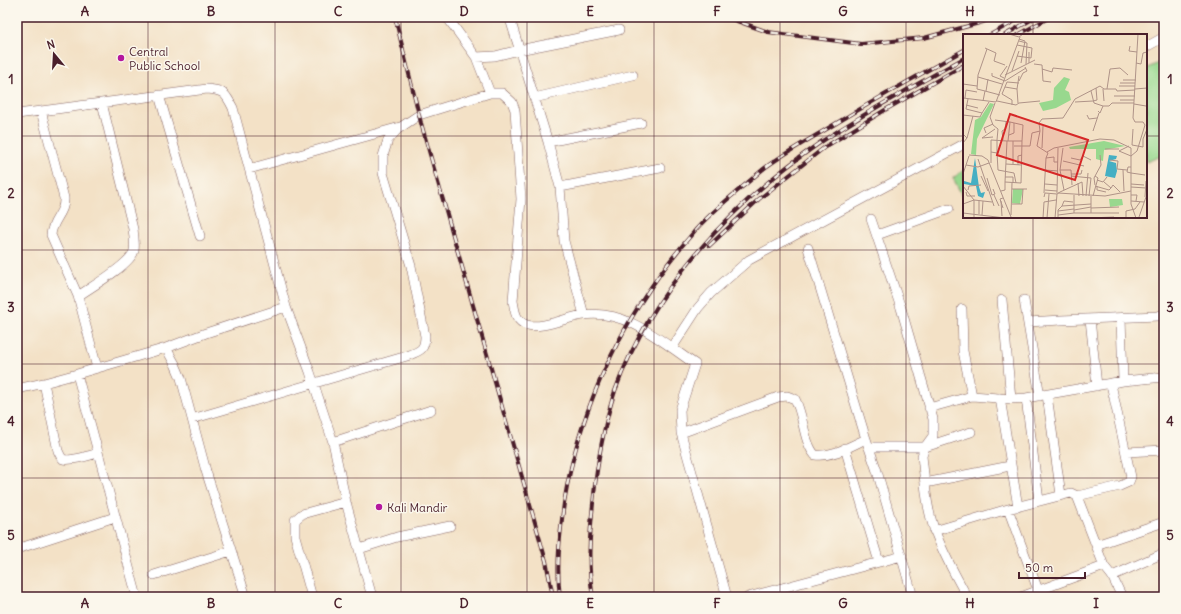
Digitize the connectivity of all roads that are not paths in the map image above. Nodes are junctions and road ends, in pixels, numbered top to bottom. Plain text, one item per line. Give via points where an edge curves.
1 (447, 17) edge
2 (510, 19) dead end
3 (619, 30) dead end
4 (1164, 37) edge
5 (1147, 46) edge
6 (519, 50) junction
7 (476, 57) junction
8 (633, 75) dead end
9 (490, 94) junction
10 (159, 95) junction
11 (534, 98) junction
12 (102, 103) junction
13 (41, 111) junction
14 (17, 114) edge
15 (641, 124) dead end
16 (400, 127) junction
17 (548, 142) junction
18 (963, 145) edge
19 (660, 168) dead end
20 (249, 169) junction
21 (560, 187) junction
22 (949, 209) dead end
23 (871, 219) dead end
24 (877, 235) junction
25 (200, 236) dead end
26 (808, 248) dead end
27 (78, 296) junction
28 (1002, 300) dead end
29 (1024, 300) dead end
30 (286, 307) junction
31 (962, 309) dead end
32 (584, 314) junction
33 (1164, 314) edge
34 (1121, 318) junction
35 (1090, 319) junction
36 (1028, 322) junction
37 (166, 348) junction
38 (672, 348) junction
39 (97, 368) junction
40 (77, 374) junction
41 (1164, 377) edge
42 (1122, 381) junction
43 (44, 383) junction
44 (314, 383) junction
45 (1110, 384) junction
46 (18, 386) edge
47 (1097, 386) junction
48 (972, 396) junction
49 (1044, 396) junction
50 (1000, 398) junction
51 (1026, 398) junction
52 (1011, 399) junction
53 (929, 408) junction
54 (431, 410) dead end
55 (192, 419) junction
56 (971, 432) dead end
57 (681, 434) junction
58 (333, 442) junction
59 (867, 443) junction
60 (925, 447) junction
61 (845, 448) junction
62 (1164, 450) edge
63 (1126, 452) junction
64 (98, 453) junction
65 (1010, 466) junction
66 (926, 483) junction
67 (1061, 495) junction
68 (1077, 496) junction
69 (1039, 501) junction
70 (346, 502) junction
71 (1018, 507) junction
72 (1008, 509) junction
73 (115, 517) junction
74 (1164, 522) edge
75 (450, 526) dead end
76 (934, 531) junction
77 (1096, 545) junction
78 (17, 548) edge
79 (359, 549) junction
80 (232, 551) junction
81 (1164, 553) edge
82 (902, 556) junction
83 (879, 562) junction
84 (1104, 566) junction
85 (154, 575) dead end
86 (1112, 576) junction
87 (1038, 590) junction
88 (137, 597) edge
89 (246, 597) edge
90 (312, 597) edge
91 (372, 597) edge
92 (727, 597) edge
93 (748, 597) edge
94 (913, 597) edge
95 (967, 597) edge
96 (1021, 597) edge
97 (1122, 597) edge

1 - 7 street
2 - 6 street
3 - 6 street
4 - 5 street
6 - 7 street via 495,56
6 - 11 street
7 - 9 street
8 - 11 street
9 - 16 street via 419,115
9 - 32 street via 502,93 512,102 516,125 521,199 514,301 516,316 521,322 539,325
10 - 12 street
10 - 20 street via 207,89 224,93 233,108
10 - 25 street
11 - 17 street
12 - 13 street
12 - 27 street via 133,229 134,252 122,266
13 - 14 street
13 - 27 street via 64,203 53,224 51,234
15 - 17 street
16 - 20 street
16 - 44 street via 388,140 383,156 383,173 411,266 426,336 425,343 412,354
17 - 21 street
18 - 38 street via 749,260 711,293
19 - 21 street
20 - 30 street
21 - 32 street via 564,241
22 - 24 street
23 - 24 street
24 - 53 street
26 - 59 street
27 - 39 street
28 - 52 street
29 - 36 street
30 - 37 street
30 - 44 street
31 - 48 street via 963,351
32 - 38 street via 604,314 630,321
33 - 34 street
34 - 35 street
34 - 42 street
35 - 36 street
35 - 47 street
36 - 49 street
37 - 39 street
37 - 55 street via 181,378
38 - 57 street via 695,364 680,410
39 - 40 street
40 - 43 street
40 - 64 street
41 - 42 street
42 - 45 street
43 - 46 street
43 - 64 street via 61,457 65,460
44 - 55 street
44 - 58 street
45 - 47 street
45 - 63 street
47 - 49 street
48 - 50 street
48 - 53 street
49 - 51 street
49 - 67 street
50 - 52 street
50 - 65 street
51 - 52 street
51 - 69 street
53 - 60 street via 933,419 933,436
54 - 58 street
55 - 80 street
56 - 60 street
57 - 61 street via 778,397 787,396 795,399 800,408 810,450 815,455 824,456
57 - 92 street
58 - 70 street
59 - 60 street
59 - 61 street
59 - 82 street
60 - 66 street via 922,456
61 - 83 street
62 - 63 street
63 - 68 street via 1131,477 1129,482
64 - 73 street
65 - 66 street
65 - 71 street
66 - 76 street
67 - 68 street via 1071,493
67 - 69 street
68 - 77 street
69 - 71 street
70 - 79 street
70 - 90 street via 302,514 296,520 295,536
71 - 72 street
72 - 76 street
72 - 87 street
73 - 78 street
73 - 88 street
74 - 77 street
75 - 79 street via 397,537
76 - 95 street
77 - 84 street
79 - 91 street
80 - 85 street
80 - 89 street
81 - 86 street
82 - 83 street
82 - 94 street
83 - 93 street
84 - 86 street
84 - 87 street
86 - 97 street
87 - 96 street

